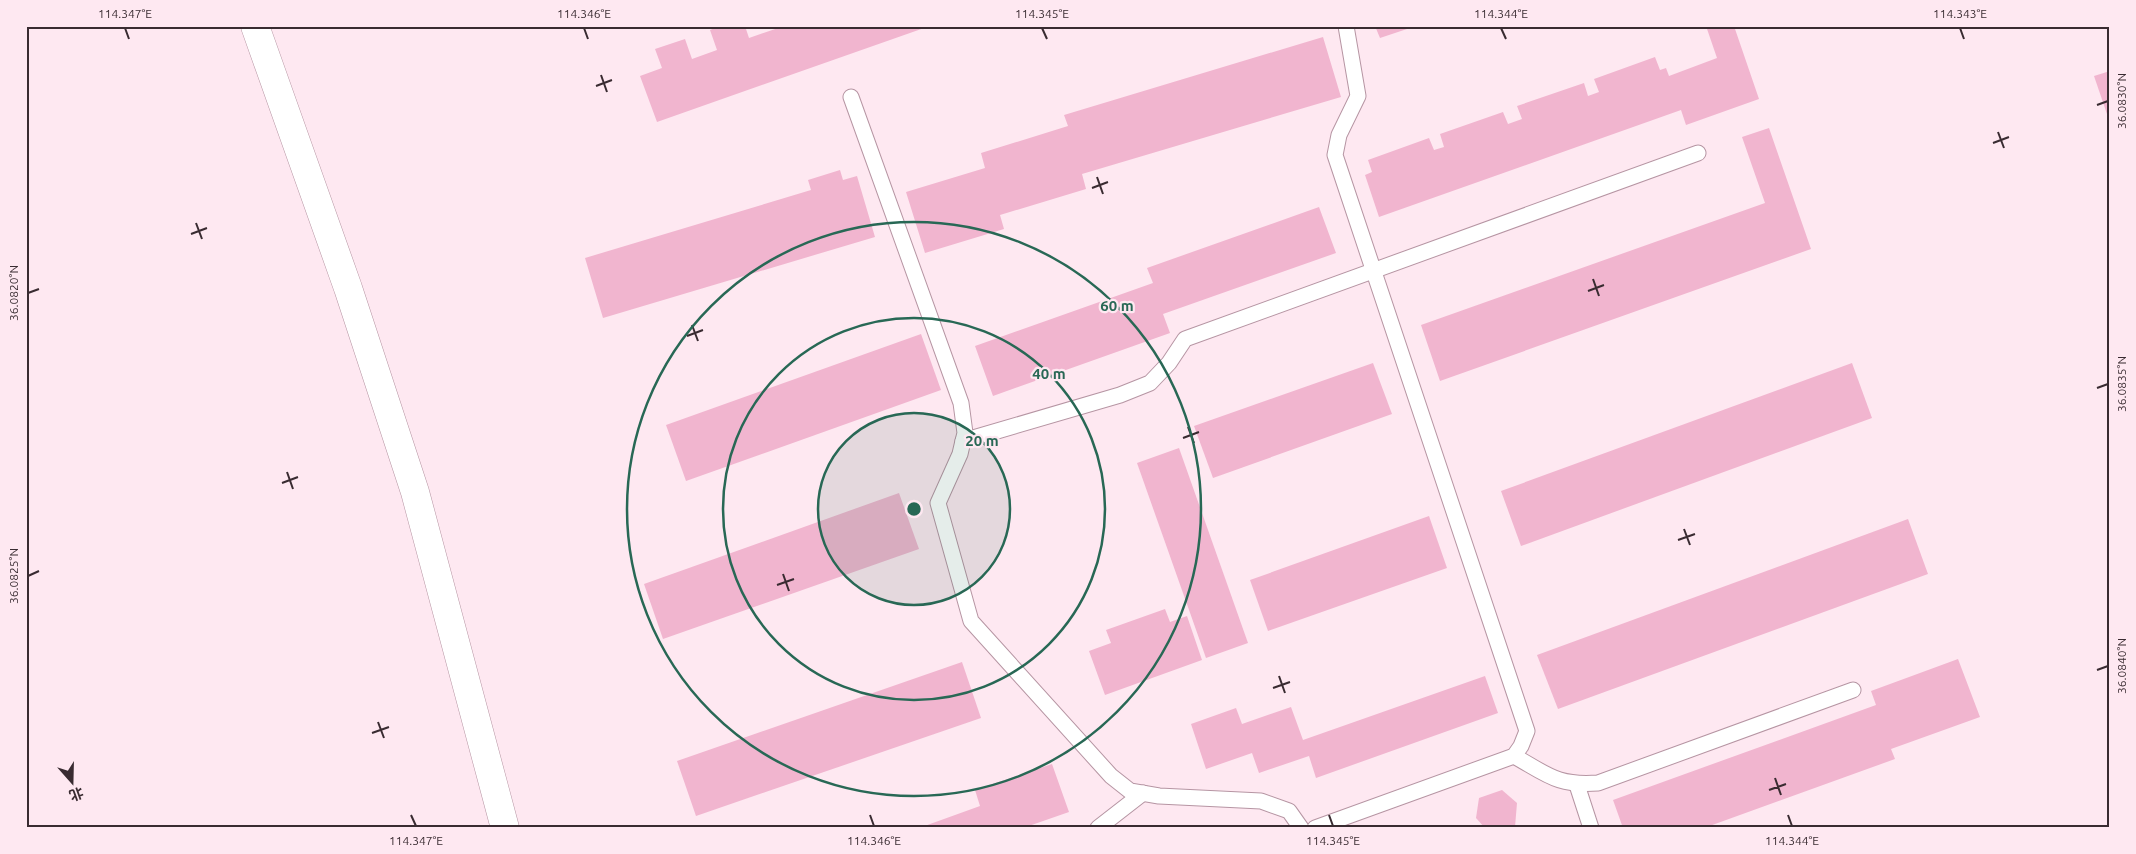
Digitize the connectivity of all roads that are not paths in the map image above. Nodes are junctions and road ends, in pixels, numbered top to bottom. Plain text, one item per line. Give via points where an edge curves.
1 (255, 26) edge
2 (1346, 26) edge
3 (851, 97) dead end
4 (1698, 153) dead end
5 (1373, 270) junction
6 (963, 442) junction
7 (1853, 690) dead end
8 (1514, 756) junction
9 (1577, 784) junction
10 (1143, 793) junction
11 (505, 828) edge
12 (1098, 828) edge
13 (1301, 828) edge
14 (1315, 828) edge
15 (1591, 828) edge

1 - 11 street via 348,288 415,492
2 - 5 lane via 1358,96 1339,135 1335,155
3 - 6 lane via 961,403
4 - 5 lane
5 - 6 lane via 1185,339 1169,363 1150,382 1120,395
5 - 8 lane via 1526,731
6 - 10 lane via 938,503 971,621 1111,776 1130,791
7 - 9 lane via 1598,783
8 - 9 lane via 1559,782
8 - 14 lane
9 - 15 lane
10 - 12 lane
10 - 13 lane via 1261,801 1289,811

